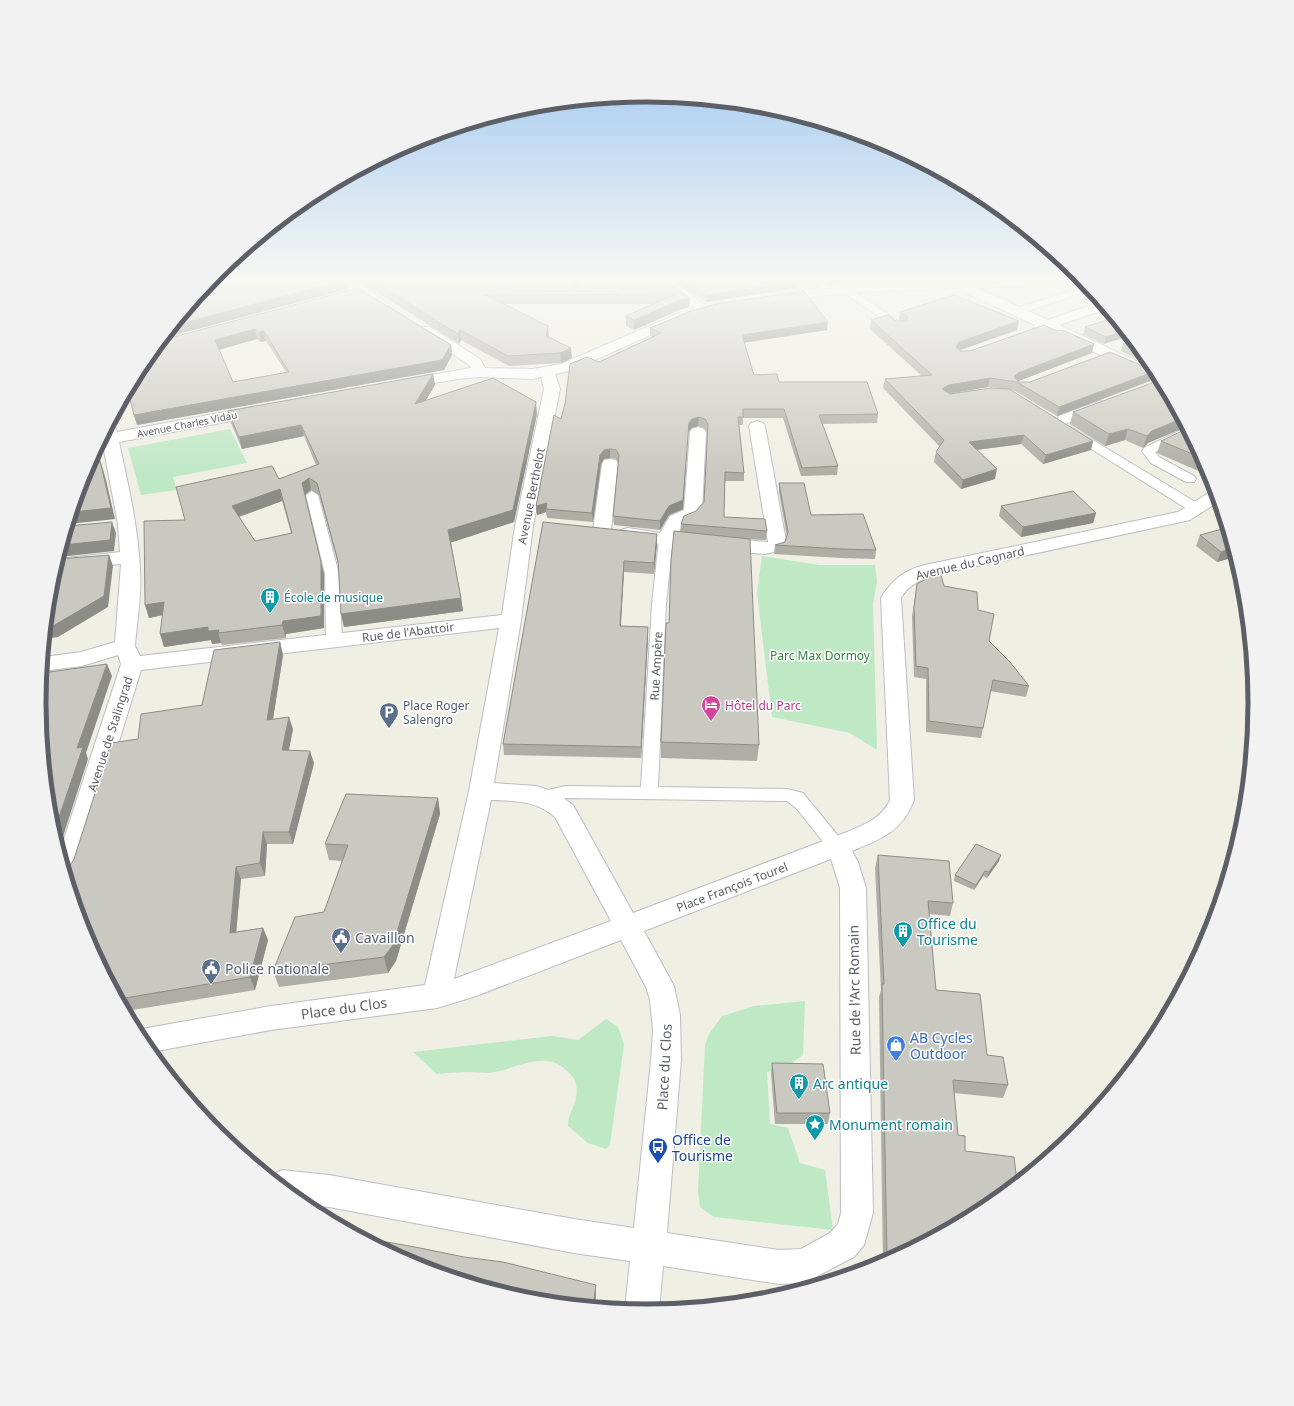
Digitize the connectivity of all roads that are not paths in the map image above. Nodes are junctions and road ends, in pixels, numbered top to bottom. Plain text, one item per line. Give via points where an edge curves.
1 (446, 344) edge
2 (620, 344) edge
3 (1089, 344) edge
4 (1124, 344) edge
5 (1107, 352) junction
6 (1088, 362) edge
7 (480, 372) junction
8 (547, 372) junction
9 (1148, 372) edge
10 (1157, 385) edge
11 (390, 386) edge
12 (1147, 389) edge
13 (1117, 400) edge
14 (274, 408) edge
15 (1060, 420) joint
16 (757, 426) dead end
17 (698, 432) dead end
18 (1184, 433) edge
19 (109, 436) edge
20 (107, 438) edge
21 (610, 464) dead end
22 (1190, 479) dead end
23 (312, 495) edge
24 (1212, 499) edge
25 (1197, 510) junction
26 (666, 539) junction
27 (130, 557) junction
28 (62, 564) edge
29 (511, 620) junction
30 (334, 641) junction
31 (129, 655) junction
32 (47, 663) edge
33 (481, 791) junction
34 (649, 793) junction
35 (545, 796) junction
36 (836, 847) junction
37 (68, 865) edge
38 (627, 928) junction
39 (437, 996) junction
40 (149, 1040) edge
41 (290, 1187) edge
42 (648, 1248) junction
43 (643, 1304) edge

1 - 7 street via 475,362
2 - 8 street via 565,368
3 - 5 street
4 - 5 street
5 - 6 street
5 - 9 street
7 - 8 street
7 - 11 street
8 - 29 street, Avenue Berthelot via 552,390 533,524
10 - 12 street
13 - 15 street
14 - 19 street, Avenue Charles Vidau
15 - 25 lane
16 - 26 street via 778,544 765,548
17 - 26 street via 693,511 689,516 676,520
18 - 22 lane via 1148,451 1155,460
20 - 27 street, Avenue de Stalingrad via 120,525
21 - 26 street via 595,529
23 - 30 lane via 332,574
24 - 25 street, Avenue du Cagnard
25 - 36 street, Avenue du Cagnard via 1184,516 925,571 910,576 898,585 891,598 902,800 898,812 886,824
26 - 34 lane, Rue Ampère via 659,604
27 - 28 street
27 - 31 street, Avenue de Stalingrad
29 - 30 street, Rue de l'Abattoir
29 - 33 street
30 - 31 street, Rue de l'Abattoir
31 - 32 street, Rue de l'Abattoir
31 - 37 street, Avenue de Stalingrad
33 - 35 street
33 - 39 street
34 - 35 lane via 566,792
34 - 36 lane via 787,795 797,798 803,804
35 - 38 street via 558,803 564,811
36 - 38 street, Place François Tourel
36 - 42 street, Rue de l'Arc Romain via 845,862 853,888 857,1213 852,1233 842,1245 804,1266 779,1267
38 - 39 street, Place du Clos via 466,988
38 - 42 street, Place du Clos via 660,986 668,1033 658,1164
39 - 40 street, Place du Clos via 271,1018
41 - 42 street via 329,1190
42 - 43 street, Place du Clos

